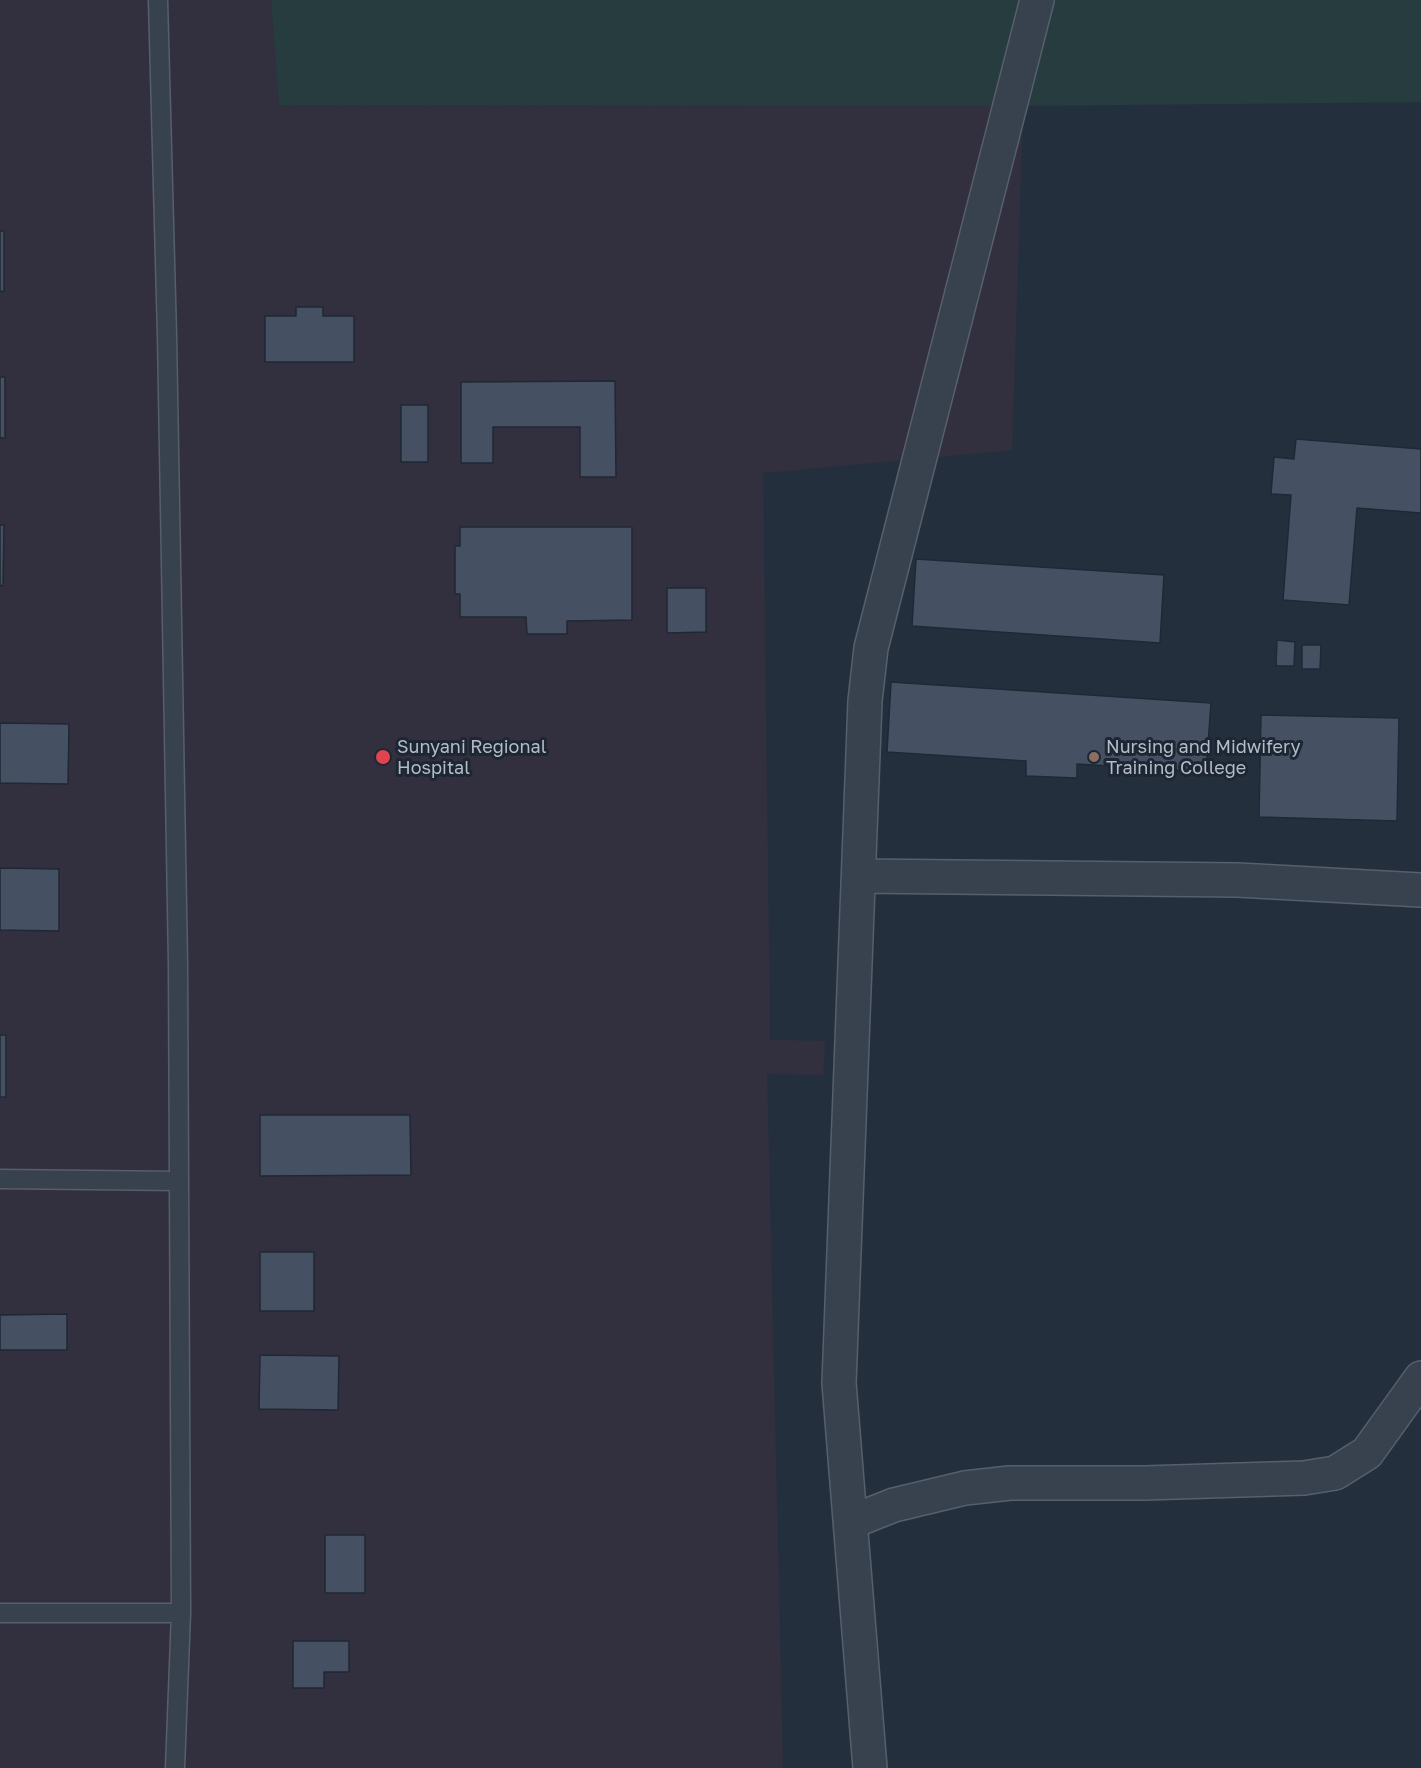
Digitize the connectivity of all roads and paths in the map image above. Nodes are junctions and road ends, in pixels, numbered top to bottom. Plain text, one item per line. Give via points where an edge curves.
1 (158, 0) edge
2 (1037, 0) edge
3 (859, 876) junction
4 (1421, 890) edge
5 (0, 1179) edge
6 (178, 1181) junction
7 (1421, 1378) edge
8 (851, 1522) junction
9 (0, 1613) edge
10 (181, 1613) junction
11 (175, 1768) edge
12 (870, 1768) edge

1 - 6 lane via 178,952
2 - 3 street via 871,648 865,700
3 - 4 street via 1238,880
3 - 8 street via 839,1383
5 - 6 lane
6 - 10 lane
7 - 8 street via 1367,1454 1335,1473 1293,1479 1010,1483 965,1488 894,1504
8 - 12 street
9 - 10 lane
10 - 11 lane

